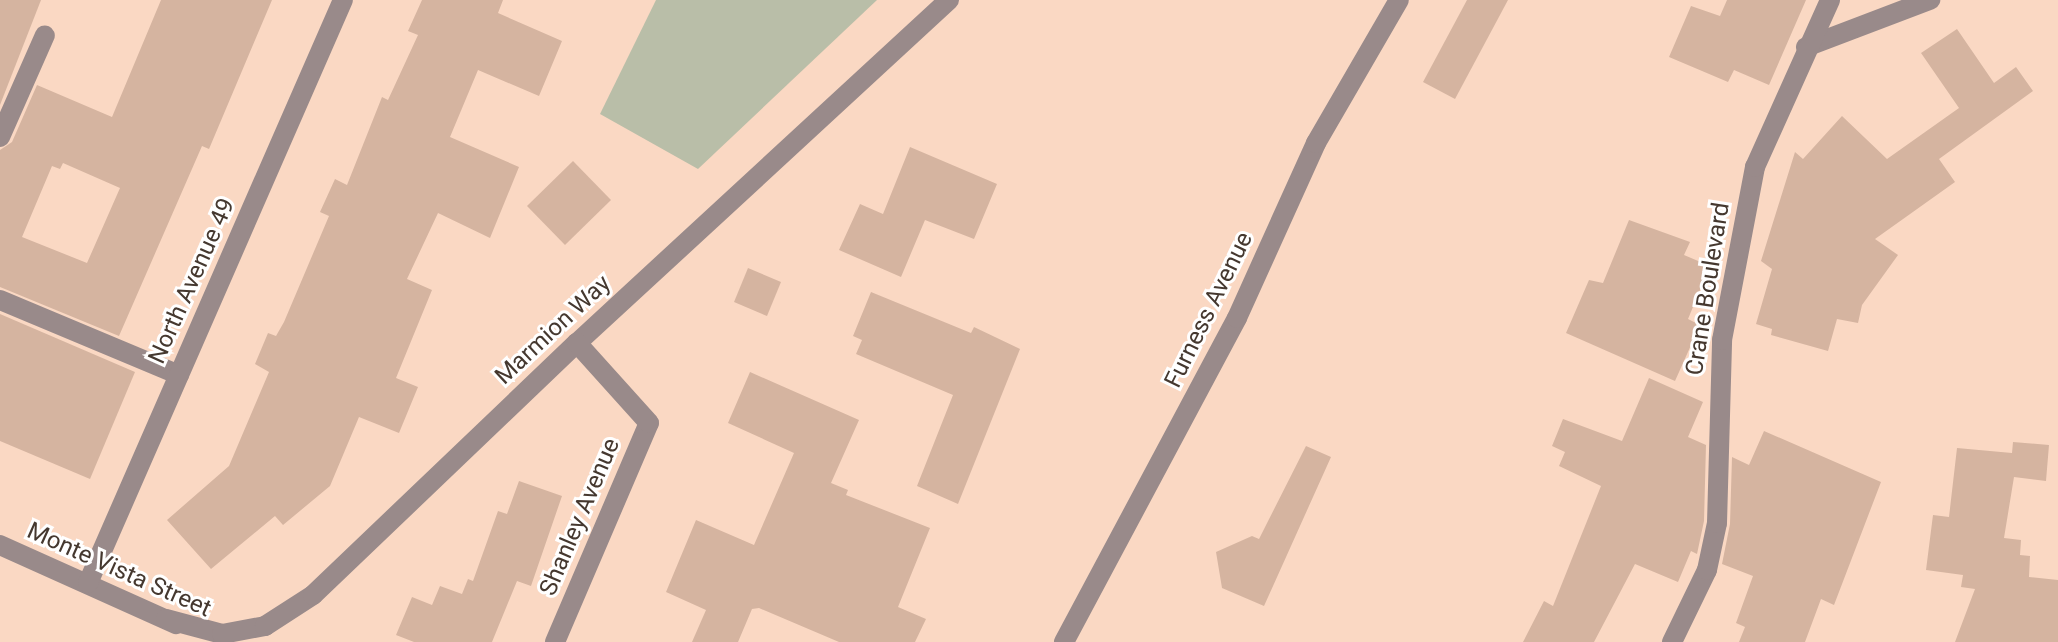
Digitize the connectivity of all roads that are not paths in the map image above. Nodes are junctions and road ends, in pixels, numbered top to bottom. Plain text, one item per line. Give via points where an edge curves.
1 (343, 0) edge
2 (949, 0) edge
3 (1399, 0) edge
4 (1830, 0) edge
5 (1930, 0) edge
6 (45, 35) dead end
7 (1806, 47) junction
8 (0, 137) edge
9 (0, 300) edge
10 (577, 343) junction
11 (179, 375) junction
12 (0, 545) edge
13 (88, 583) junction
14 (166, 619) junction
15 (216, 642) edge
16 (555, 642) edge
17 (1064, 642) edge
18 (1672, 642) edge

1 - 11 street, North Avenue 49
2 - 10 street, Marmion Way
3 - 17 street, Furness Avenue via 1316,143 1237,318
4 - 7 street, Crane Boulevard
5 - 7 street
6 - 8 street
7 - 18 street, Crane Boulevard via 1755,167 1722,340 1717,523 1707,570
9 - 11 street
10 - 14 street, Marmion Way via 313,595 265,626 222,634
10 - 16 street, Shanley Avenue via 649,423
11 - 13 street, North Avenue 49
12 - 13 street, Monte Vista Street
13 - 14 street, Monte Vista Street
14 - 15 street, Monte Vista Street

